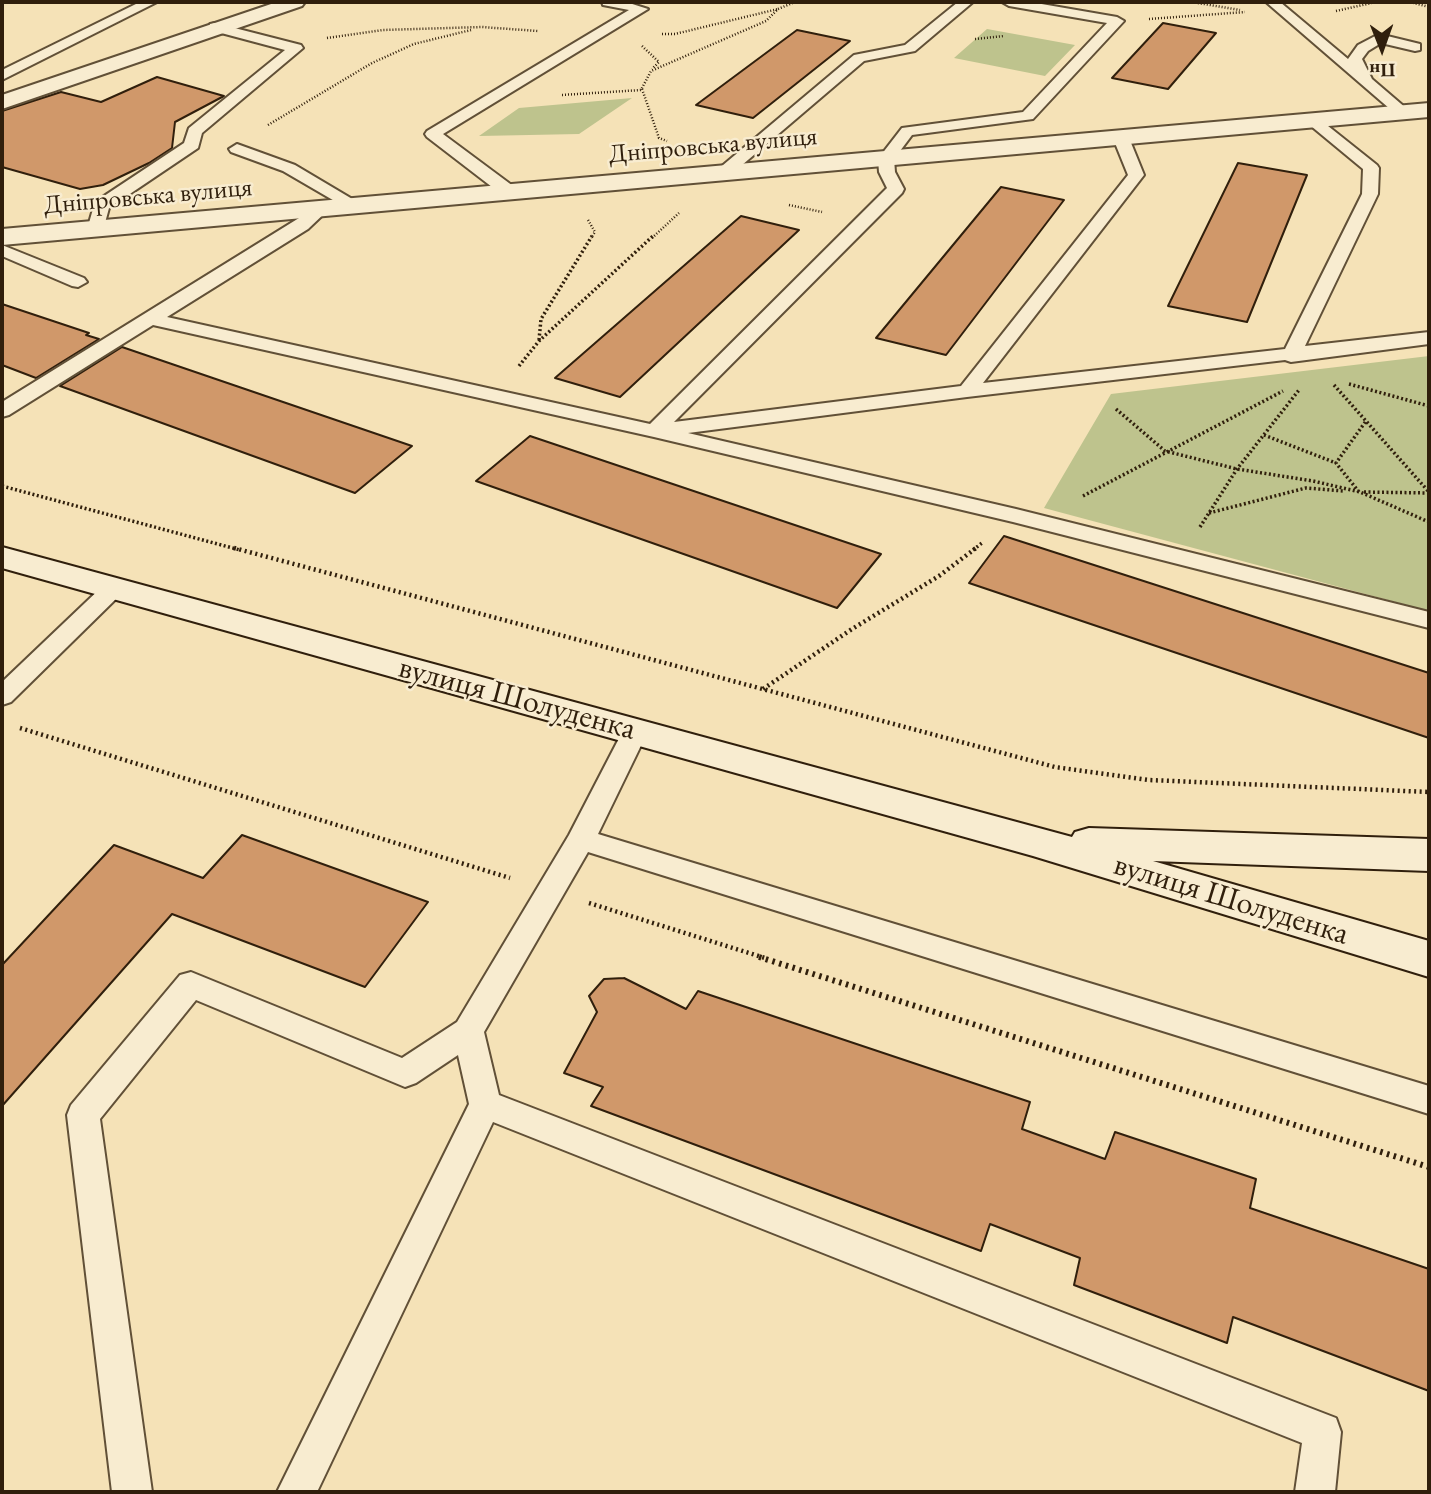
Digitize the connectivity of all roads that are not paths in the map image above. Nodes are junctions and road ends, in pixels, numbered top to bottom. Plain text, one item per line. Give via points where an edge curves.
1 (150, 2) edge
2 (290, 2) edge
3 (608, 2) edge
4 (965, 2) edge
5 (1009, 2) edge
6 (1272, 2) edge
7 (215, 27) junction
8 (1415, 47) dead end
9 (2, 76) edge
10 (1365, 78) junction
11 (2, 102) edge
12 (1429, 110) edge
13 (1402, 112) junction
14 (1313, 121) junction
15 (1121, 138) junction
16 (237, 149) dead end
17 (886, 159) junction
18 (722, 174) junction
19 (511, 192) junction
20 (356, 206) junction
21 (320, 210) junction
22 (96, 230) junction
23 (2, 237) edge
24 (2, 250) edge
25 (78, 282) dead end
26 (150, 319) junction
27 (1429, 338) edge
28 (1291, 356) junction
29 (967, 391) junction
30 (2, 411) edge
31 (653, 431) junction
32 (2, 557) edge
33 (114, 588) junction
34 (1429, 620) edge
35 (2, 696) edge
36 (635, 731) junction
37 (581, 839) junction
38 (1033, 841) junction
39 (1429, 855) edge
40 (1429, 959) edge
41 (468, 1031) junction
42 (1429, 1100) edge
43 (485, 1104) junction
44 (132, 1492) edge
45 (297, 1492) edge
46 (1315, 1492) edge

1 - 9 lane
2 - 7 street
3 - 19 lane via 641,9 433,134
4 - 18 lane via 910,48 859,58
5 - 17 lane via 1117,21 1028,116 907,131
6 - 10 lane
7 - 11 street
7 - 22 lane via 296,48 194,131 192,145 101,206
8 - 10 lane via 1379,37 1355,60
10 - 13 lane
12 - 13 street, Дніпровська вулиця
13 - 14 street, Дніпровська вулиця
14 - 15 street, Дніпровська вулиця
14 - 28 lane via 1371,168 1370,194
15 - 17 street, Дніпровська вулиця
15 - 29 lane via 1136,175
16 - 20 lane via 289,168
17 - 18 street, Дніпровська вулиця
17 - 31 lane via 896,189
18 - 19 street, Дніпровська вулиця
19 - 20 street, Дніпровська вулиця
20 - 21 street, Дніпровська вулиця
21 - 22 street, Дніпровська вулиця
21 - 26 lane
22 - 23 street, Дніпровська вулиця
24 - 25 lane
26 - 30 lane
26 - 31 lane
27 - 28 lane
28 - 29 lane
29 - 31 lane
31 - 34 lane
32 - 33 street, вулиця Шолуденка
33 - 35 lane
33 - 36 street, вулиця Шолуденка
36 - 37 lane
36 - 38 street, вулиця Шолуденка
37 - 41 lane
37 - 42 lane
38 - 39 street, вулиця Шолуденка
38 - 40 street, вулиця Шолуденка
41 - 43 lane
41 - 44 lane via 405,1073 191,984 83,1115
43 - 45 lane
43 - 46 lane via 1322,1432

